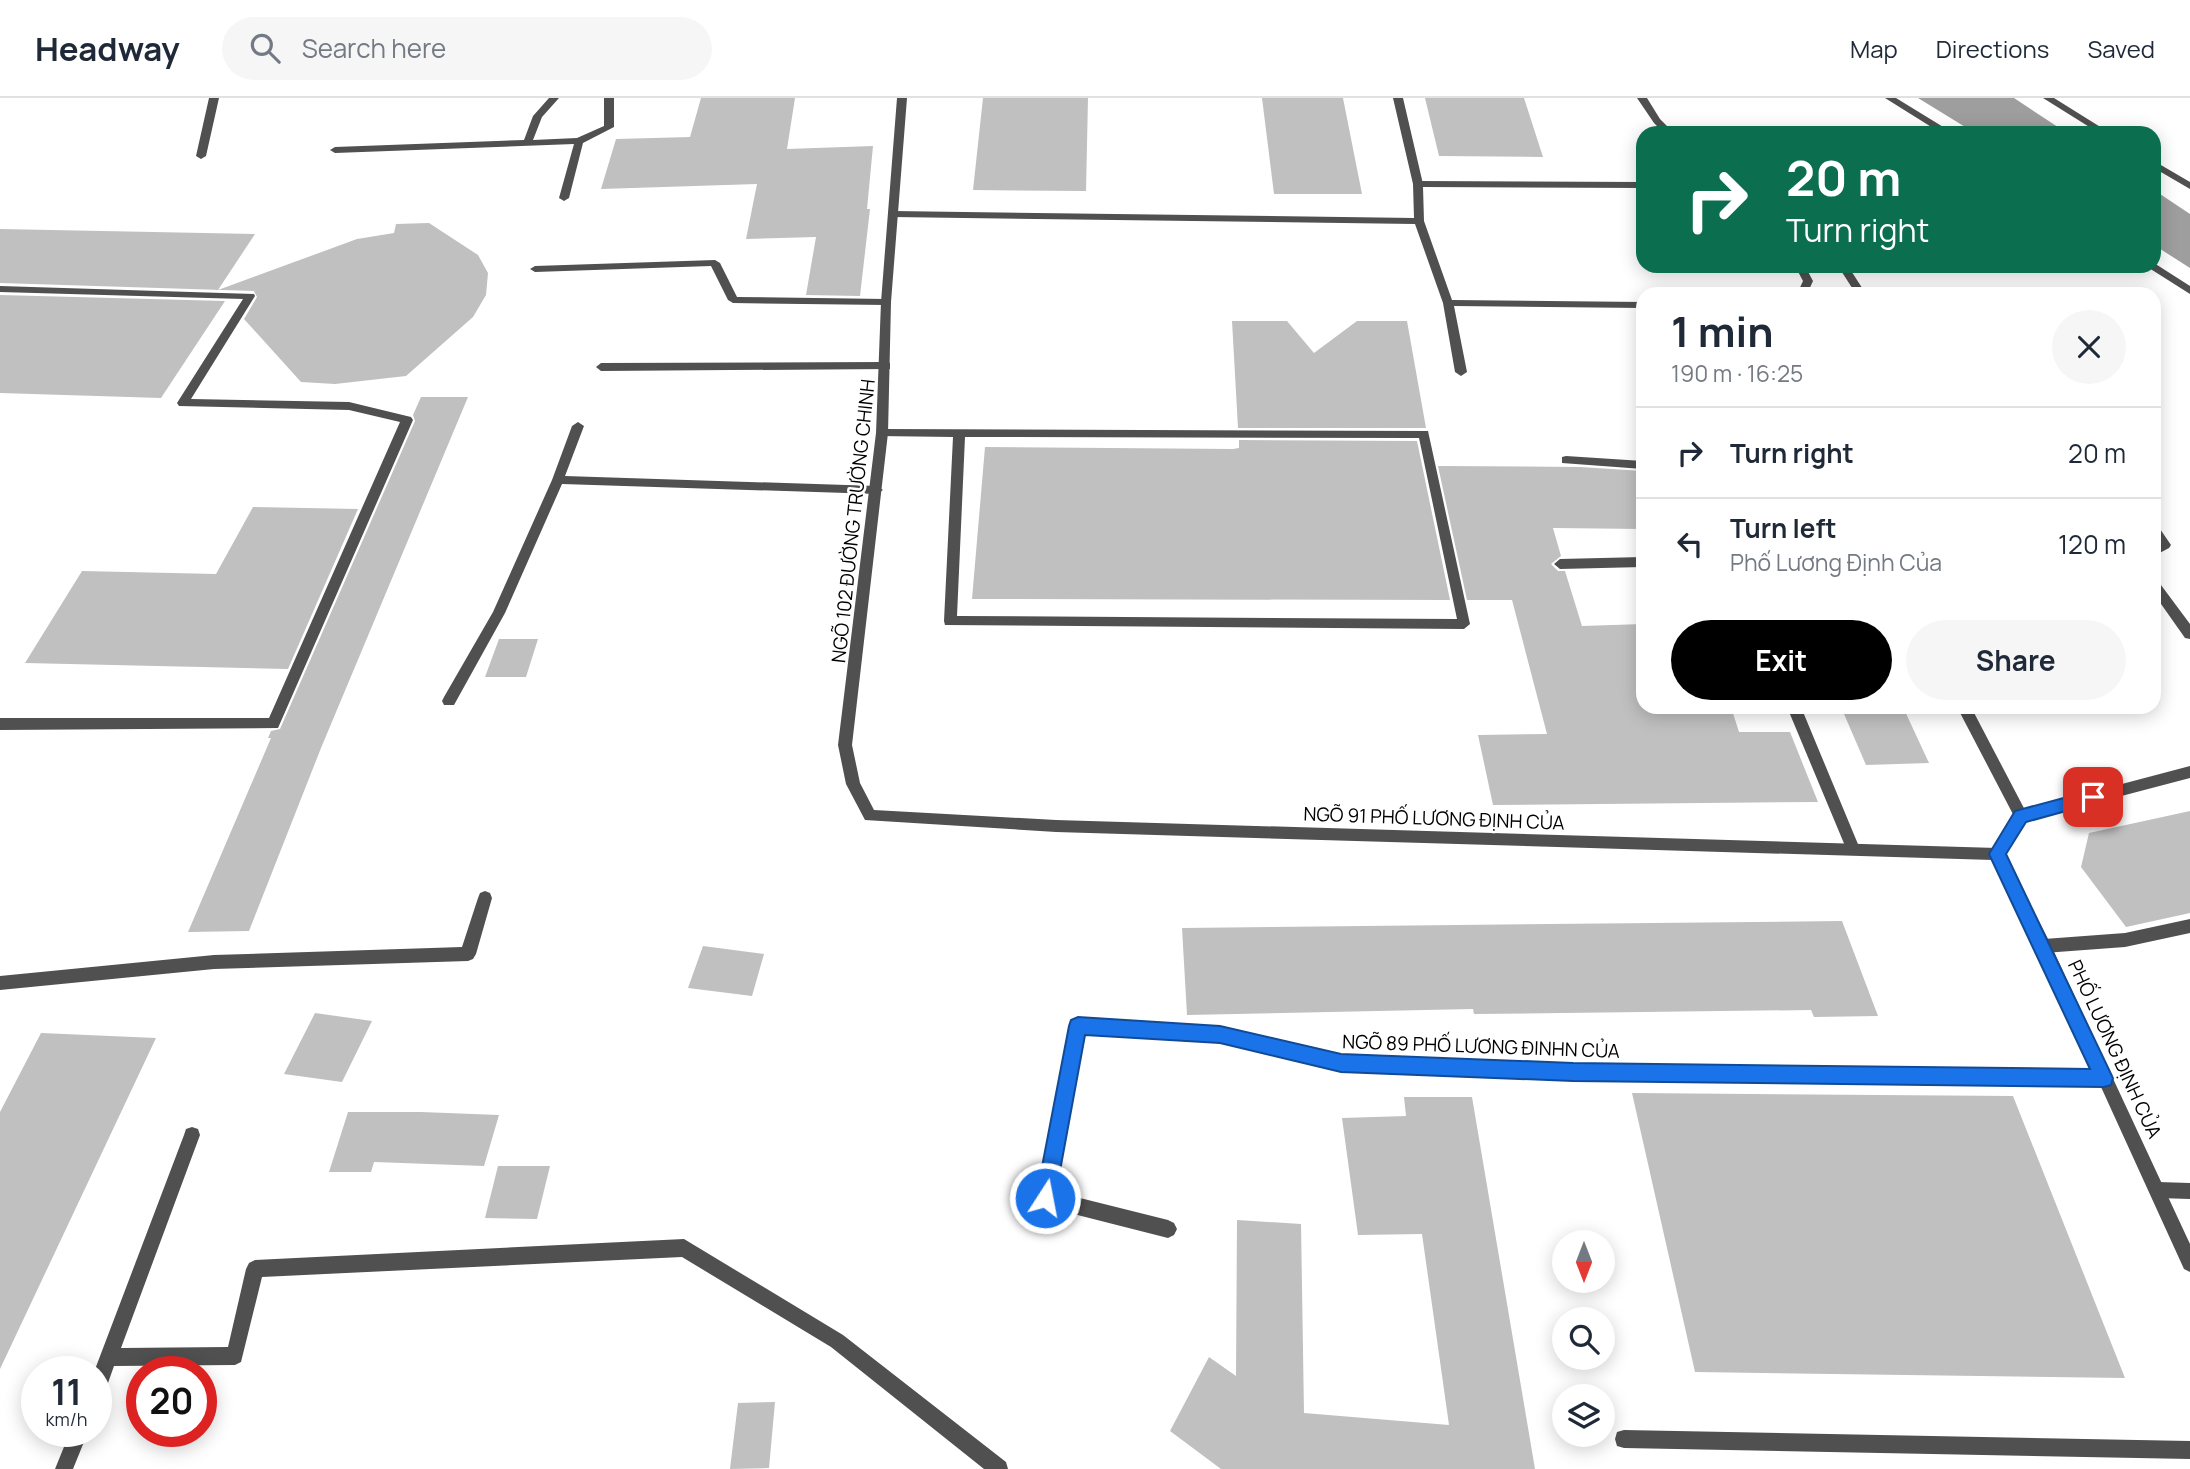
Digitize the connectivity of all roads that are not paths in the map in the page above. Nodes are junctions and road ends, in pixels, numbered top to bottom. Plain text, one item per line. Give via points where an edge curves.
1 (214, 98) edge
2 (554, 98) edge
3 (609, 98) edge
4 (902, 98) edge
5 (1398, 98) edge
6 (1642, 98) edge
7 (1890, 98) edge
8 (2048, 98) edge
9 (1664, 126) edge
10 (1936, 126) edge
11 (2094, 126) edge
12 (579, 141) junction
13 (527, 144) junction
14 (335, 150) dead end
15 (201, 156) dead end
16 (2161, 168) edge
17 (1418, 184) junction
18 (1636, 185) edge
19 (2190, 186) edge
20 (564, 198) dead end
21 (893, 214) junction
22 (1419, 220) junction
23 (535, 269) dead end
24 (2161, 271) edge
25 (0, 289) edge
26 (2190, 291) edge
27 (886, 302) junction
28 (1448, 303) junction
29 (1636, 305) edge
30 (886, 366) junction
31 (601, 367) dead end
32 (1461, 372) dead end
33 (578, 426) dead end
34 (882, 433) junction
35 (959, 435) junction
36 (1566, 460) dead end
37 (1636, 465) edge
38 (558, 480) junction
39 (877, 490) junction
40 (1636, 562) edge
41 (1560, 564) dead end
42 (2161, 594) edge
43 (2190, 634) edge
44 (449, 701) dead end
45 (1797, 714) edge
46 (1968, 714) edge
47 (0, 724) edge
48 (2190, 772) edge
49 (870, 816) joint
50 (2021, 816) junction
51 (1853, 849) junction
52 (1997, 854) junction
53 (485, 898) dead end
54 (2190, 926) edge
55 (2044, 947) junction
56 (0, 983) edge
57 (2104, 1078) junction
58 (192, 1135) dead end
59 (2158, 1190) junction
60 (2190, 1191) edge
61 (1168, 1229) dead end
62 (2190, 1263) edge
63 (110, 1356) edge
64 (112, 1357) edge
65 (1624, 1438) dead end
66 (73, 1447) edge
67 (2190, 1450) edge
68 (64, 1469) edge
69 (999, 1469) edge

1 - 15 street
2 - 13 street via 538,116
3 - 12 street via 609,127
4 - 21 street, NGÕ 102 ĐƯỜNG TRƯỜNG CHINH
5 - 17 street
6 - 9 street
7 - 10 street
8 - 11 street
12 - 13 street
12 - 20 street
13 - 14 street
16 - 19 street
17 - 18 street
17 - 22 street
21 - 22 street
21 - 27 street, NGÕ 102 ĐƯỜNG TRƯỜNG CHINH
22 - 28 street
23 - 27 street via 715,264 733,300
24 - 26 street
25 - 47 street via 250,296 183,403 349,406 407,420 273,724
27 - 30 street, NGÕ 102 ĐƯỜNG TRƯỜNG CHINH
28 - 29 street
28 - 32 street
30 - 31 street
30 - 34 street, NGÕ 102 ĐƯỜNG TRƯỜNG CHINH
33 - 38 street
34 - 35 street
34 - 39 street, NGÕ 102 ĐƯỜNG TRƯỜNG CHINH
35 - 35 street via 950,621 1464,624 1424,434
36 - 37 street
38 - 39 street
38 - 44 street via 499,613
39 - 49 street, NGÕ 102 ĐƯỜNG TRƯỜNG CHINH via 845,745 853,784
40 - 41 street
42 - 43 street
45 - 51 street
46 - 50 street
48 - 50 street
49 - 51 street, NGÕ 91 PHỐ LƯƠNG ĐỊNH CỦA
50 - 52 street
51 - 52 street, NGÕ 91 PHỐ LƯƠNG ĐỊNH CỦA
52 - 55 street, PHỐ LƯƠNG ĐỊNH CỦA
53 - 56 street via 468,954 214,962
54 - 55 street via 2125,940
55 - 57 street, PHỐ LƯƠNG ĐỊNH CỦA
57 - 59 street, PHỐ LƯƠNG ĐỊNH CỦA
57 - 61 street, NGÕ 89 PHỐ LƯƠNG ĐINHN CỦA via 1573,1072 1341,1063 1220,1034 1078,1026 1045,1198
58 - 63 street
59 - 60 street
59 - 62 street, PHỐ LƯƠNG ĐỊNH CỦA
64 - 69 street via 235,1356 255,1269 684,1248 837,1340
65 - 67 street
66 - 68 street

